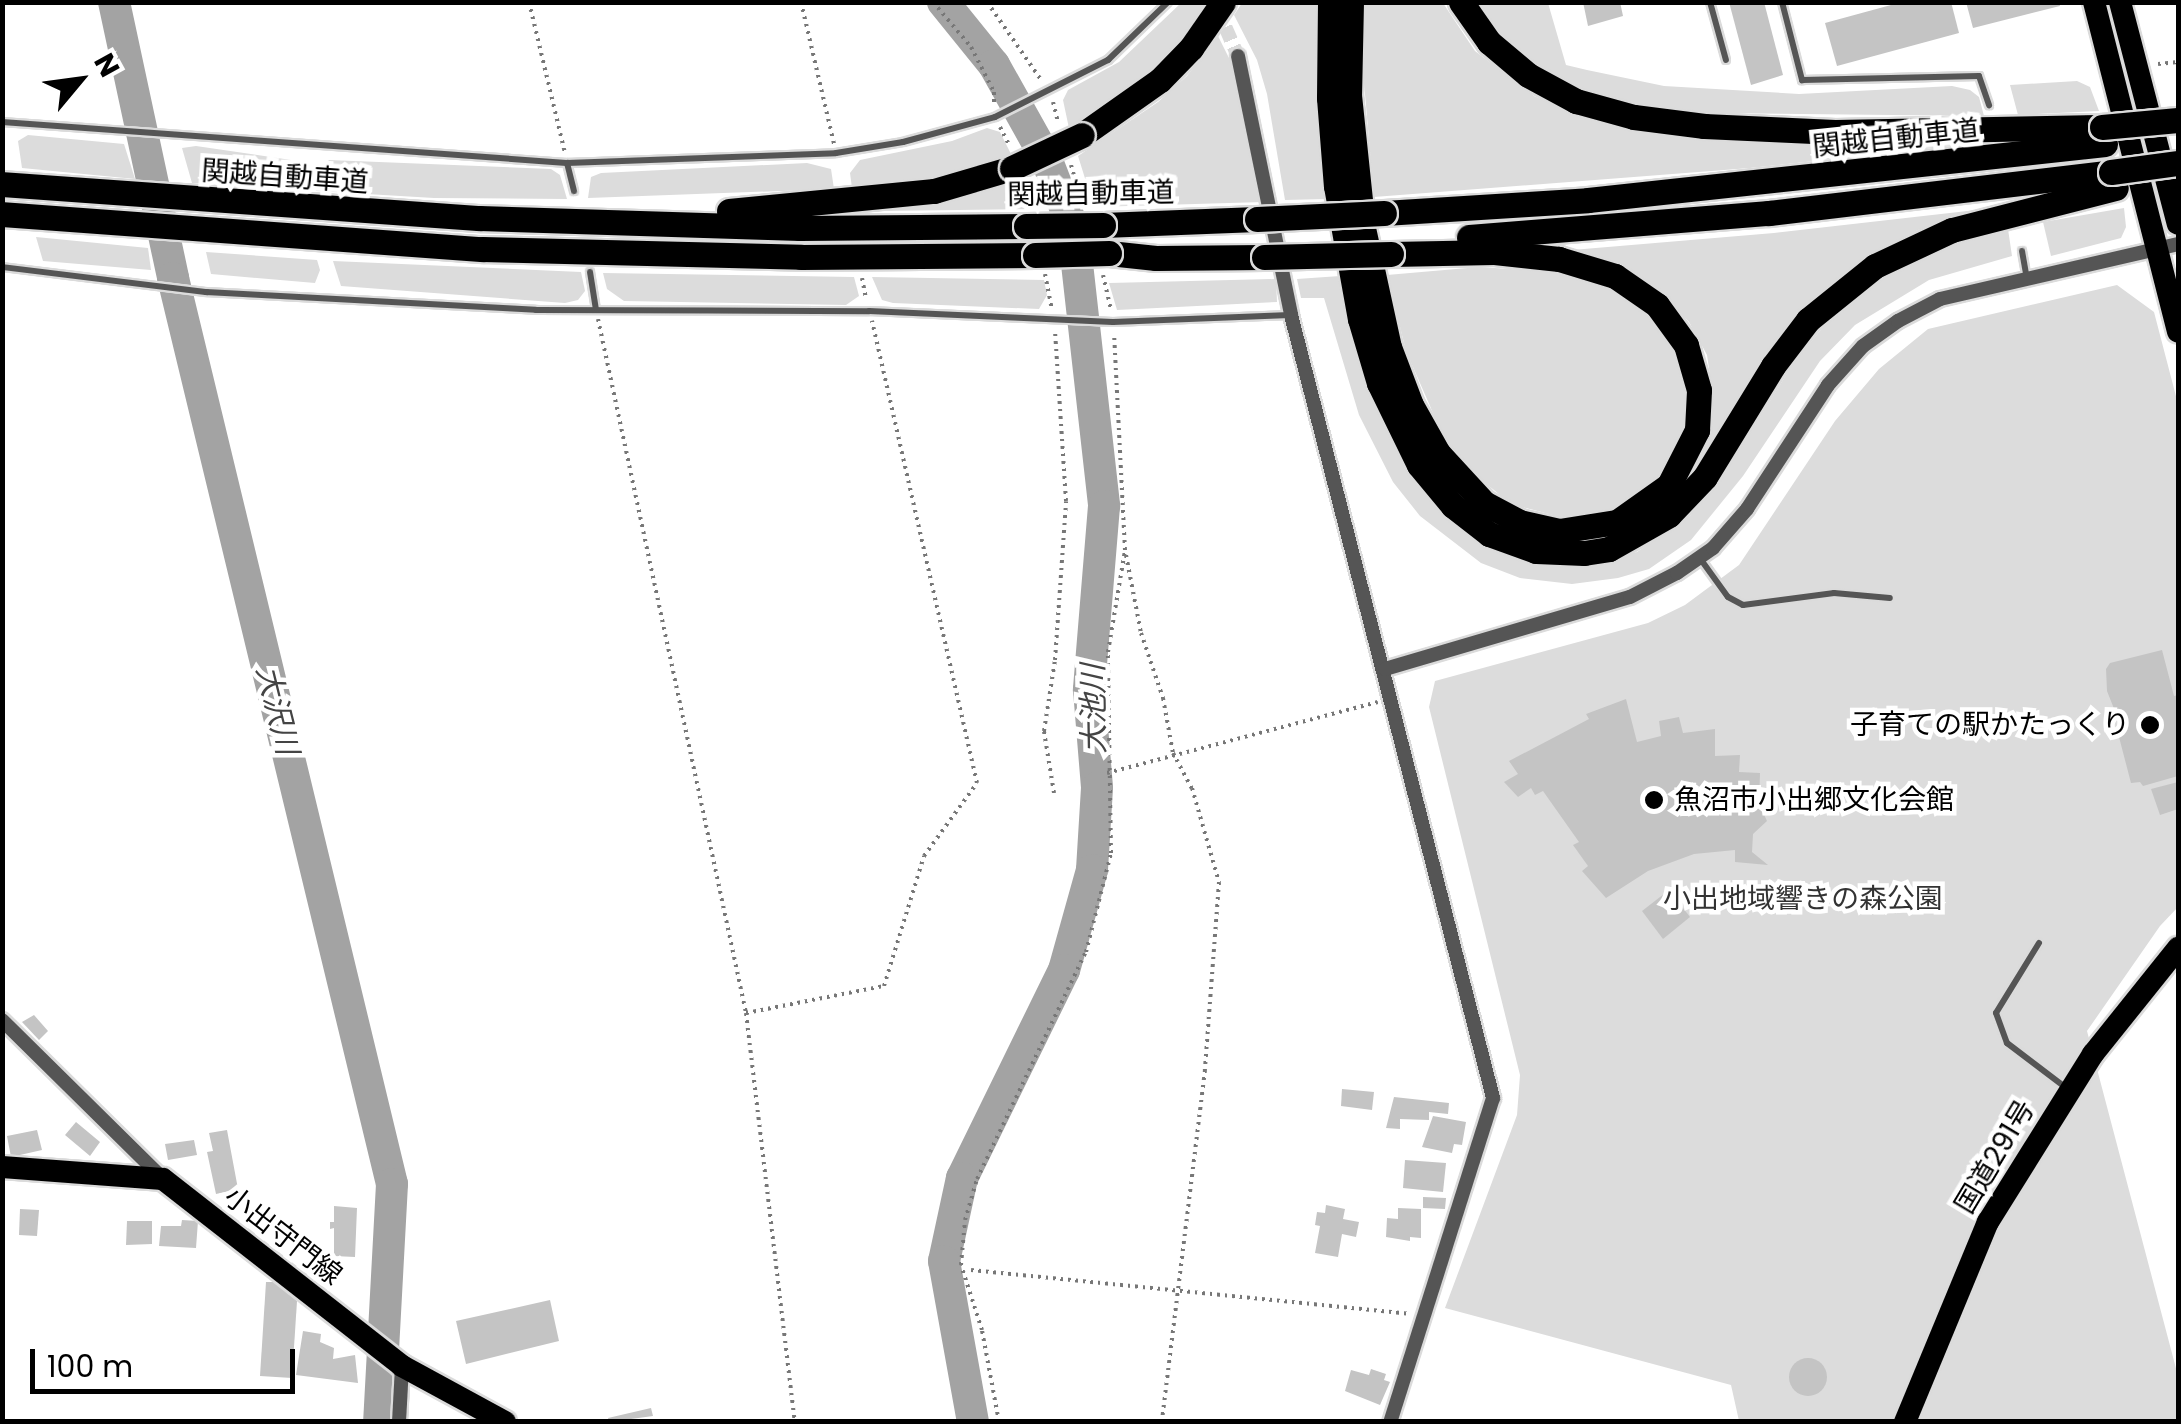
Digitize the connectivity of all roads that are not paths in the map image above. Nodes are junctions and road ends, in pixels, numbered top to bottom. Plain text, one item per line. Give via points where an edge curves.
1 (1168, 2) edge
2 (1223, 2) edge
3 (1330, 2) edge
4 (1350, 2) edge
5 (1460, 2) edge
6 (1710, 2) edge
7 (1782, 2) edge
8 (2094, 2) edge
9 (2120, 2) edge
10 (1238, 56) tunnel mouth
11 (1726, 60) dead end
12 (1989, 105) dead end
13 (2178, 120) edge
14 (2, 122) edge
15 (2178, 134) edge
16 (2104, 136) junction
17 (567, 163) junction
18 (2178, 163) edge
19 (2178, 174) edge
20 (2114, 180) junction
21 (2, 184) edge
22 (574, 190) dead end
23 (2, 214) edge
24 (479, 218) junction
25 (2178, 224) edge
26 (2168, 247) edge
27 (1390, 248) junction
28 (2022, 251) dead end
29 (2, 267) edge
30 (590, 272) dead end
31 (2027, 280) junction
32 (596, 310) junction
33 (1292, 315) junction
34 (2178, 331) edge
35 (1699, 557) junction
36 (1890, 598) dead end
37 (1385, 669) junction
38 (2039, 943) dead end
39 (2178, 948) edge
40 (2, 1020) edge
41 (2070, 1090) junction
42 (2, 1167) edge
43 (163, 1179) junction
44 (402, 1366) junction
45 (400, 1422) edge
46 (505, 1422) edge
47 (1390, 1422) edge
48 (1905, 1422) edge

1 - 17 lane via 1108,60 1050,92 996,117 903,142 836,153
2 - 24 highway, bridge via 1160,80 1015,164 934,191 783,208
3 - 20 highway via 1336,186 1379,383 1419,465 1453,506 1489,534 1536,551 1609,549 1670,515 1705,477 1808,320 1875,266 1952,230
4 - 27 highway via 1352,141 1369,259 1400,378 1438,453 1484,503 1519,522 1559,531 1616,522 1669,485 1697,430 1700,390 1686,345 1657,305 1615,276 1558,259
5 - 16 highway via 1489,42 1528,76 1576,101 1634,116 1834,132
6 - 11 lane
7 - 12 lane via 1802,80 1980,76
8 - 26 main road
9 - 25 main road
10 - 33 street
13 - 16 highway, bridge
14 - 17 lane
15 - 16 highway, 関越自動車道
16 - 24 highway, 関越自動車道, bridge via 1719,188 1384,213 1029,216 800,228
17 - 22 lane
18 - 20 highway, bridge
19 - 20 highway
20 - 27 highway
21 - 24 highway, 関越自動車道
23 - 27 highway, bridge via 201,232 640,254 1104,259
26 - 31 street
26 - 34 main road
28 - 31 lane
29 - 32 lane via 206,292
30 - 32 lane
31 - 35 street via 1940,298 1863,346 1828,385 1746,508
32 - 33 lane via 869,310 1113,322
33 - 37 street
35 - 36 lane via 1728,597 1743,605 1834,593
35 - 37 street via 1630,597
37 - 47 street via 1492,1098
38 - 41 lane via 1996,1013 2007,1043
39 - 41 main road, 国道291号
40 - 43 street
41 - 48 main road, 国道291号 via 1988,1222
42 - 43 main road
43 - 44 main road, 小出守門線
44 - 45 street
44 - 46 main road, 小出守門線

